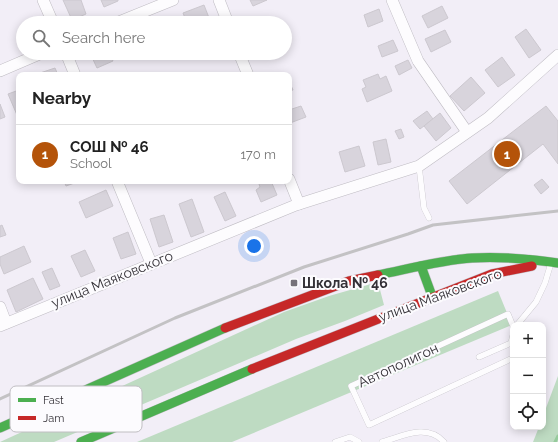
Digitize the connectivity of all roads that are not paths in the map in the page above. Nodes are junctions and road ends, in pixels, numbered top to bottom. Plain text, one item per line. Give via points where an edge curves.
1 (43, 0) edge
2 (173, 0) edge
3 (219, 0) edge
4 (392, 0) edge
5 (50, 16) edge
6 (133, 16) edge
7 (225, 16) edge
8 (558, 55) edge
9 (26, 60) edge
10 (69, 60) edge
11 (243, 60) edge
12 (0, 71) edge
13 (74, 72) edge
14 (247, 72) edge
15 (467, 132) junction
16 (419, 166) junction
17 (119, 184) edge
18 (291, 184) edge
19 (299, 204) junction
20 (429, 218) dead end
21 (151, 263) junction
22 (555, 263) edge
23 (421, 266) junction
24 (432, 296) junction
25 (0, 307) edge
26 (511, 322) edge
27 (519, 322) edge
28 (3, 324) edge
29 (510, 344) edge
30 (479, 357) dead end
31 (510, 359) edge
32 (95, 386) edge
33 (142, 416) edge
34 (10, 424) edge
35 (0, 428) edge
36 (104, 432) edge
37 (81, 442) edge
38 (335, 442) edge
39 (359, 442) edge
40 (382, 442) edge
41 (444, 442) edge

1 - 5 street
2 - 6 street
3 - 7 street
4 - 15 street via 418,61
8 - 15 street, улица Маяковского via 488,118
9 - 12 street
10 - 13 street
11 - 14 street
15 - 16 street, улица Маяковского
16 - 19 street, улица Маяковского
16 - 20 lane via 424,208
17 - 21 street
18 - 19 street
19 - 21 street, улица Маяковского
21 - 28 street, улица Маяковского
22 - 23 main road, улица Маяковского via 530,259 472,258
22 - 24 main road, улица Маяковского via 492,274
22 - 27 lane via 536,302
23 - 24 main road
23 - 32 main road, улица Маяковского via 349,281 240,322
24 - 33 main road, улица Маяковского
25 - 28 street
26 - 31 lane, Автополигон via 508,314 351,386 368,425
29 - 30 lane
34 - 35 main road, улица Маяковского
36 - 37 main road, улица Маяковского
38 - 39 lane via 350,437
40 - 41 lane via 415,432 433,433

